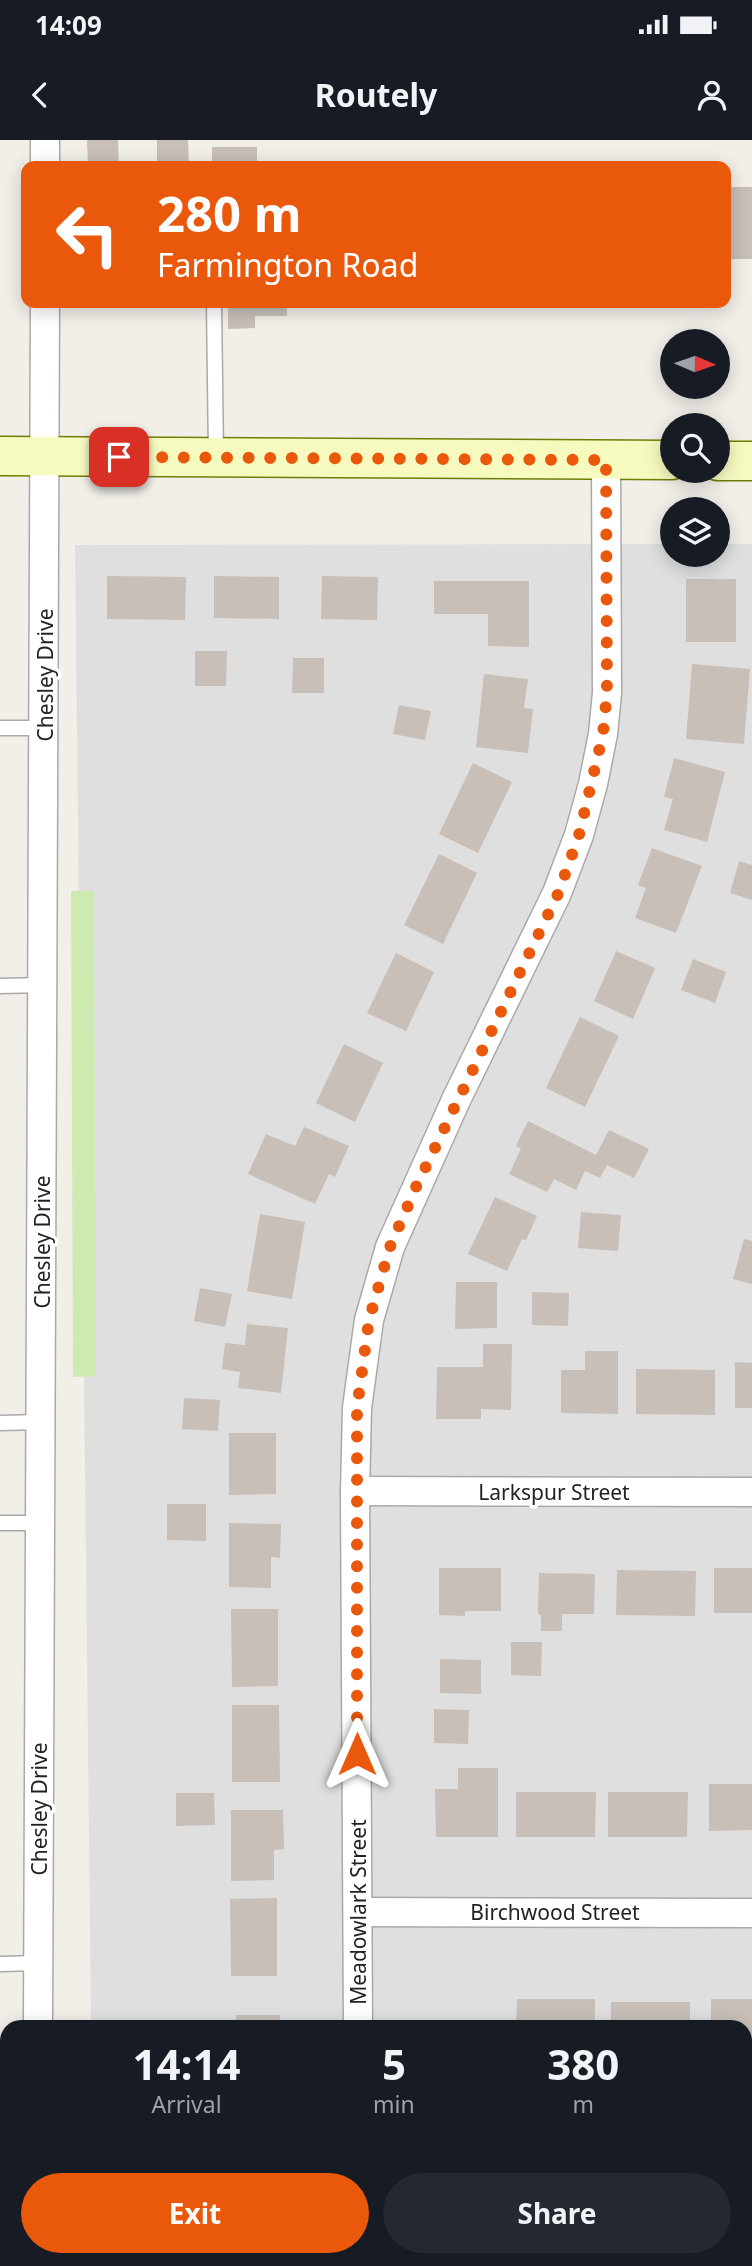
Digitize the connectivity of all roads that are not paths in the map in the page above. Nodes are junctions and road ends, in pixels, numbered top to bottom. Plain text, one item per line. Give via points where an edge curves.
1 (45, 140) edge
2 (45, 161) edge
3 (45, 308) edge
4 (214, 308) edge
5 (0, 456) edge
6 (46, 457) junction
7 (216, 457) junction
8 (606, 460) junction
9 (660, 460) edge
10 (730, 461) edge
11 (752, 461) edge
12 (0, 728) edge
13 (44, 728) junction
14 (43, 985) junction
15 (0, 986) edge
16 (41, 1422) junction
17 (0, 1423) edge
18 (355, 1491) junction
19 (752, 1492) edge
20 (0, 1523) edge
21 (41, 1523) junction
22 (358, 1912) junction
23 (752, 1913) edge
24 (38, 1963) junction
25 (0, 1964) edge
26 (38, 2020) edge
27 (358, 2020) edge

1 - 2 street
3 - 6 street, Chesley Drive
4 - 7 lane
5 - 6 main road
6 - 7 main road
6 - 13 street, Chesley Drive
7 - 8 main road
8 - 9 main road
8 - 18 street, Meadowlark Street via 607,693 593,784 558,894 456,1100 390,1247 369,1320 357,1408
10 - 11 main road
12 - 13 lane
13 - 14 street, Chesley Drive
14 - 15 lane
14 - 16 street, Chesley Drive
16 - 17 lane
16 - 21 street, Chesley Drive
18 - 19 street, Larkspur Street
18 - 22 street, Meadowlark Street
20 - 21 lane
21 - 24 street, Chesley Drive
22 - 23 street, Birchwood Street
22 - 27 street, Meadowlark Street
24 - 25 lane
24 - 26 street, Chesley Drive

